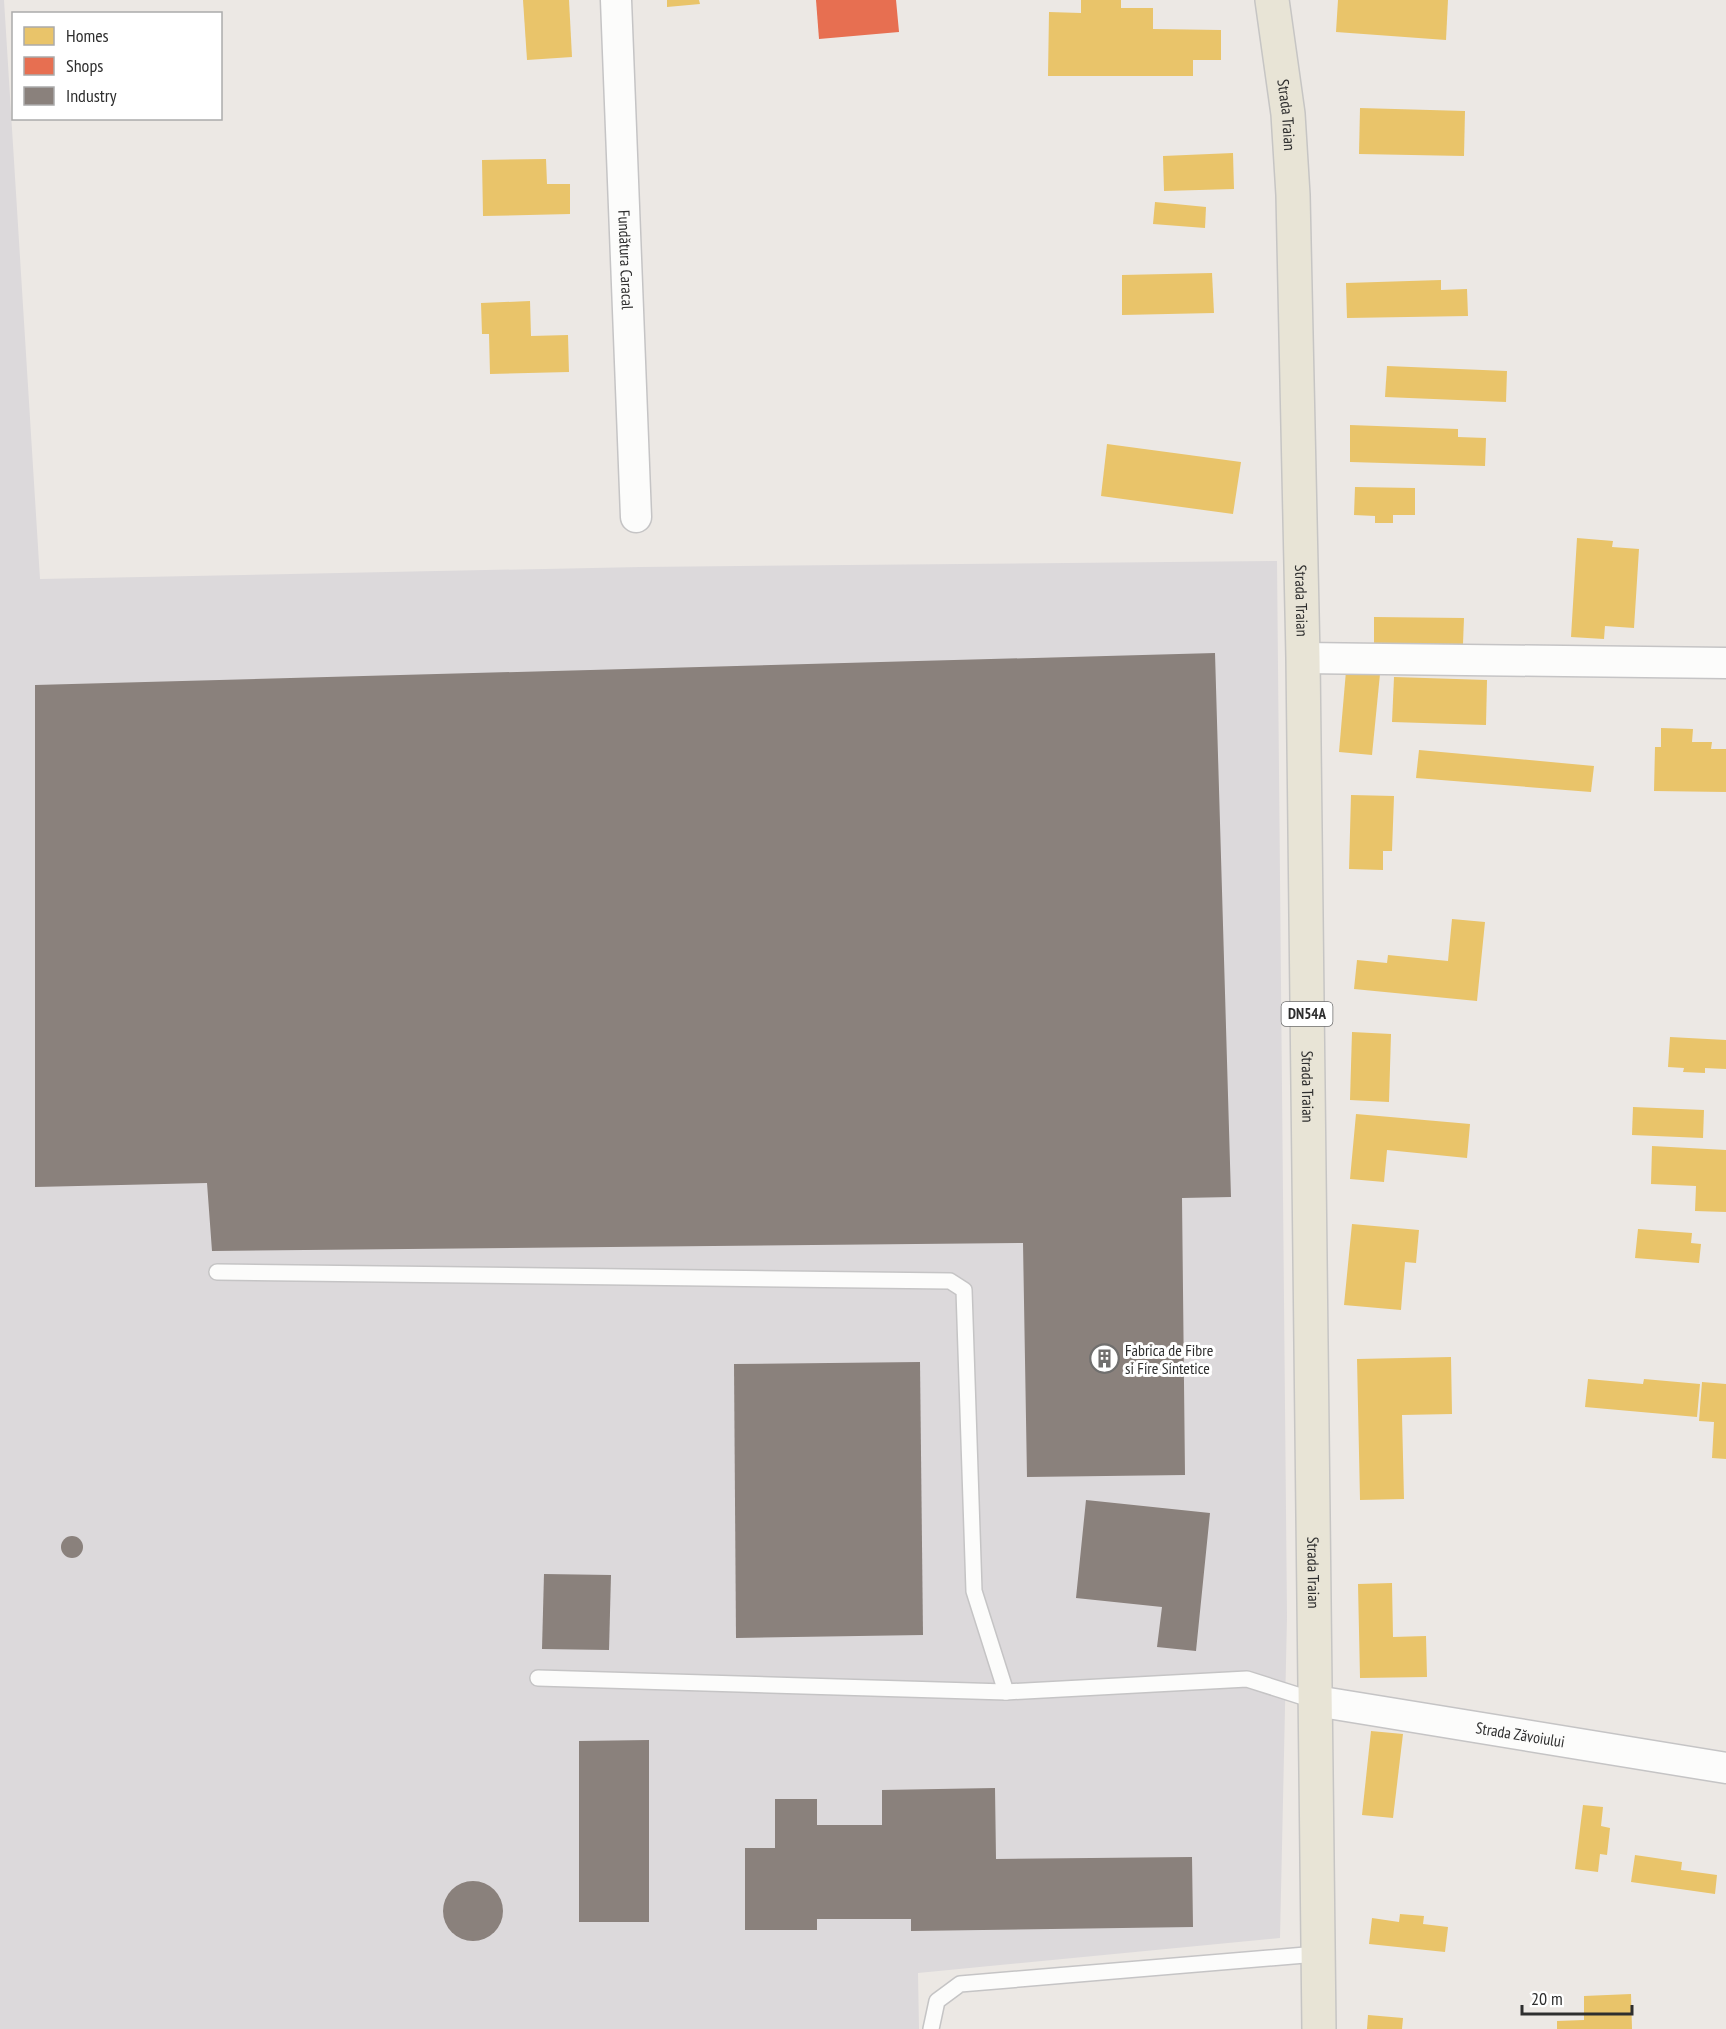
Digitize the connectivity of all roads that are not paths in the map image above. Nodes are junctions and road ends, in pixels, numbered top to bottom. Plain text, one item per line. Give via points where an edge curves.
1 (616, 0) edge
2 (1272, 0) edge
3 (636, 517) dead end
4 (1303, 658) junction
5 (1726, 663) edge
6 (217, 1272) dead end
7 (538, 1678) dead end
8 (1006, 1692) junction
9 (1316, 1701) junction
10 (1726, 1768) edge
11 (1317, 1954) junction
12 (930, 2029) edge
13 (1319, 2029) edge

1 - 3 street, Fundătura Caracal
2 - 4 main road, Strada Traian / DN54A via 1288,114 1293,195
4 - 5 street
4 - 9 main road, Strada Traian / DN54A
6 - 8 lane via 950,1281 964,1290 974,1591
7 - 8 lane
8 - 9 lane via 1247,1679
9 - 10 street, Strada Zăvoiului
9 - 11 main road, Strada Traian / DN54A
11 - 12 lane via 960,1984 937,2001
11 - 13 main road, Strada Traian / DN54A

